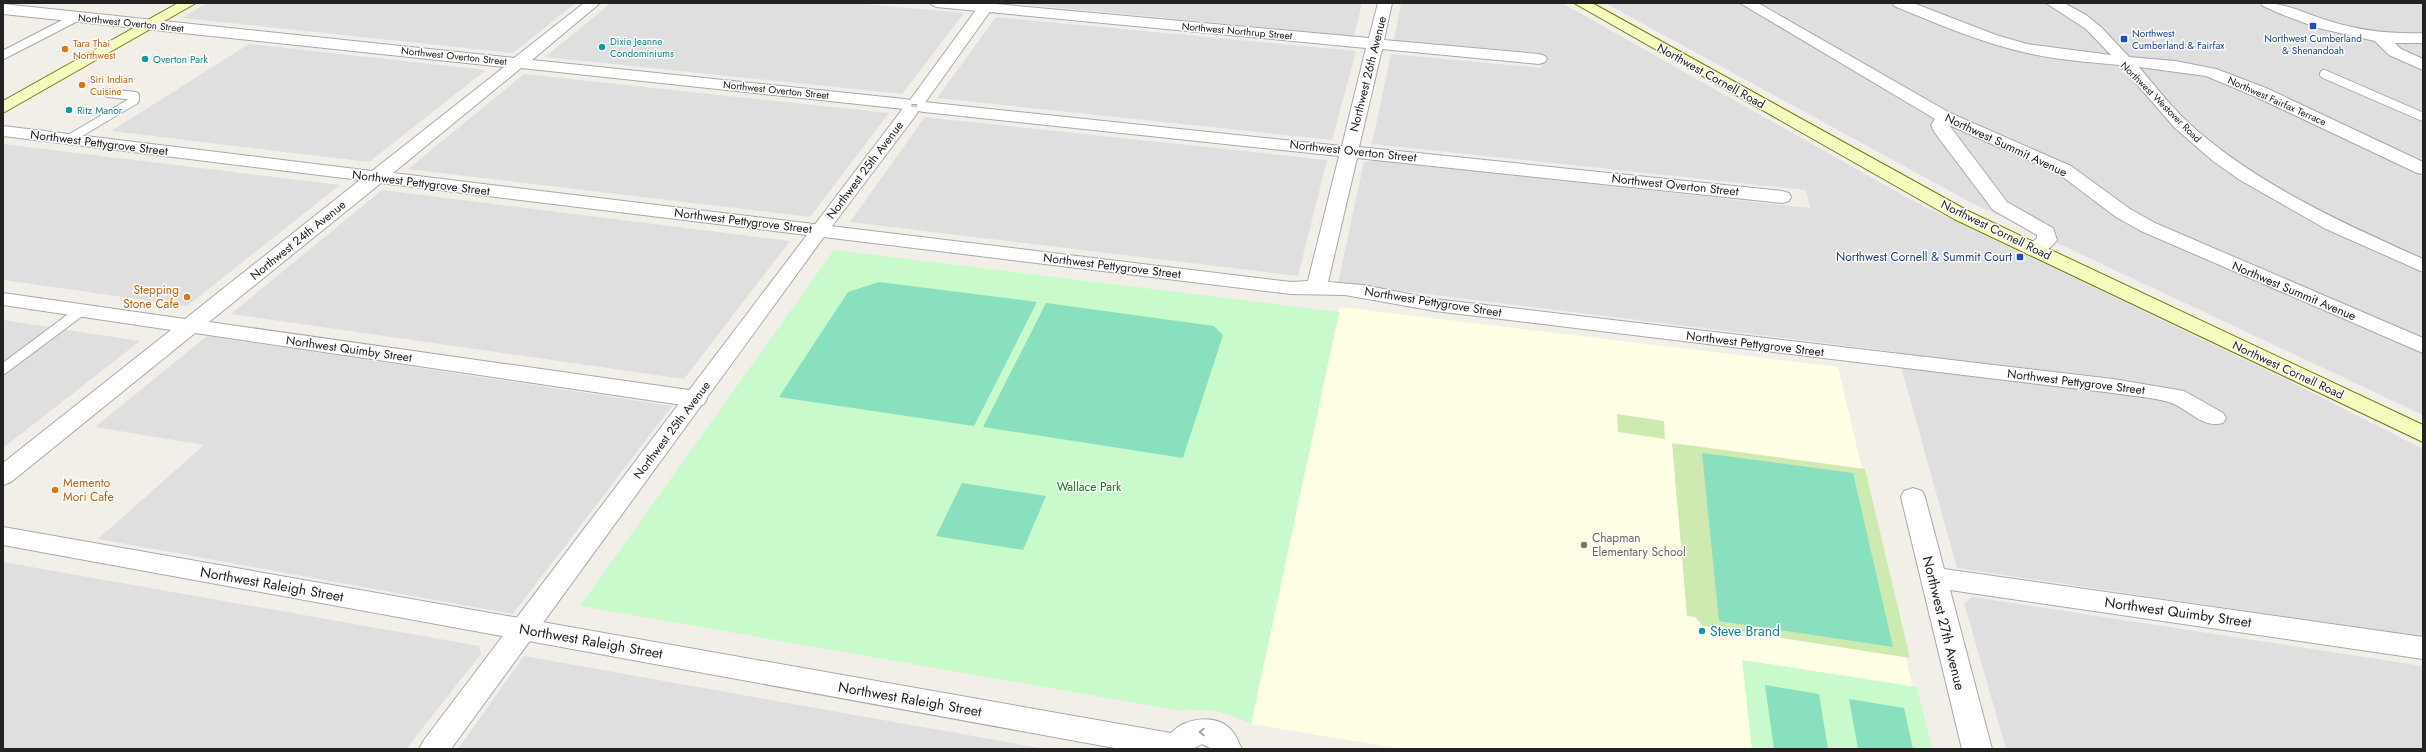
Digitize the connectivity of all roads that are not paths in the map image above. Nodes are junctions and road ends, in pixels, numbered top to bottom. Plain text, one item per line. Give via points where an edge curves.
1 (189, 3) edge
2 (593, 3) edge
3 (936, 3) edge
4 (1385, 3) edge
5 (1581, 3) edge
6 (1747, 3) edge
7 (1899, 3) edge
8 (2053, 3) edge
9 (2268, 3) edge
10 (987, 5) edge
11 (3, 9) edge
12 (77, 17) junction
13 (150, 24) junction
14 (2378, 35) junction
15 (2423, 38) edge
16 (1376, 44) junction
17 (3, 55) edge
18 (1538, 59) dead end
19 (2122, 61) junction
20 (518, 63) junction
21 (2423, 66) edge
22 (2324, 74) dead end
23 (108, 93) dead end
24 (914, 106) junction
25 (3, 108) edge
26 (1944, 117) junction
27 (2423, 118) edge
28 (3, 131) edge
29 (69, 139) junction
30 (1350, 151) junction
31 (2423, 169) edge
32 (376, 177) junction
33 (1782, 197) dead end
34 (819, 230) junction
35 (2034, 250) junction
36 (2423, 266) edge
37 (1317, 286) junction
38 (3, 299) edge
39 (82, 310) junction
40 (190, 326) junction
41 (2423, 346) edge
42 (3, 369) edge
43 (696, 399) junction
44 (2214, 418) dead end
45 (2423, 434) edge
46 (3, 476) edge
47 (1913, 496) dead end
48 (3, 536) edge
49 (1932, 577) junction
50 (523, 629) junction
51 (2423, 648) edge
52 (1178, 748) edge
53 (434, 749) edge
54 (1227, 749) edge
55 (1977, 749) edge

1 - 13 main road
2 - 20 street, Northwest 24th Avenue
3 - 10 street, Northwest Northrup Street
4 - 16 street, Northwest 26th Avenue
5 - 35 main road, Northwest Cornell Road via 1961,215
6 - 26 street, Northwest Summit Avenue
7 - 19 street, Northwest Westover Road via 2006,44 2045,52
8 - 19 street via 2080,17 2096,30
9 - 14 street via 2325,25
10 - 16 street, Northwest Northrup Street
10 - 24 street, Northwest 25th Avenue
11 - 12 street, Northwest Overton Street
12 - 13 street, Northwest Overton Street
12 - 17 lane
13 - 20 street, Northwest Overton Street
13 - 25 main road
14 - 15 street
14 - 21 street via 2395,52
16 - 18 street, Northwest Northrup Street
16 - 30 street, Northwest 26th Avenue
19 - 31 street, Northwest Fairfax Terrace via 2199,70 2224,77
19 - 36 street, Northwest Westover Road via 2194,138 2245,174 2333,224
20 - 24 street, Northwest Overton Street
20 - 32 street, Northwest 24th Avenue
22 - 27 lane
23 - 29 lane via 135,96 135,100
24 - 30 street, Northwest Overton Street
24 - 34 street, Northwest 25th Avenue
26 - 35 street via 1940,125 1944,133 2000,206 2046,232 2047,240
26 - 41 street, Northwest Summit Avenue via 2065,170 2123,213 2181,243
28 - 29 street, Northwest Pettygrove Street
29 - 32 street, Northwest Pettygrove Street
30 - 33 street, Northwest Overton Street
30 - 37 street, Northwest 26th Avenue
32 - 34 street, Northwest Pettygrove Street
32 - 40 street, Northwest 24th Avenue
34 - 37 street, Northwest Pettygrove Street via 1291,288
34 - 43 street, Northwest 25th Avenue
35 - 45 main road, Northwest Cornell Road
37 - 44 street, Northwest Pettygrove Street via 1482,311 2128,388 2176,396
38 - 39 street, Northwest Quimby Street
39 - 40 street, Northwest Quimby Street
39 - 42 lane
40 - 43 street, Northwest Quimby Street
40 - 46 street, Northwest 24th Avenue
43 - 50 street, Northwest 25th Avenue
47 - 49 street, Northwest 27th Avenue
48 - 50 street, Northwest Raleigh Street
49 - 51 street, Northwest Quimby Street
49 - 55 street, Northwest 27th Avenue
50 - 52 street, Northwest Raleigh Street
50 - 53 street, Northwest 25th Avenue
54 -> 52 street via 1217,735 1202,731 1187,736

